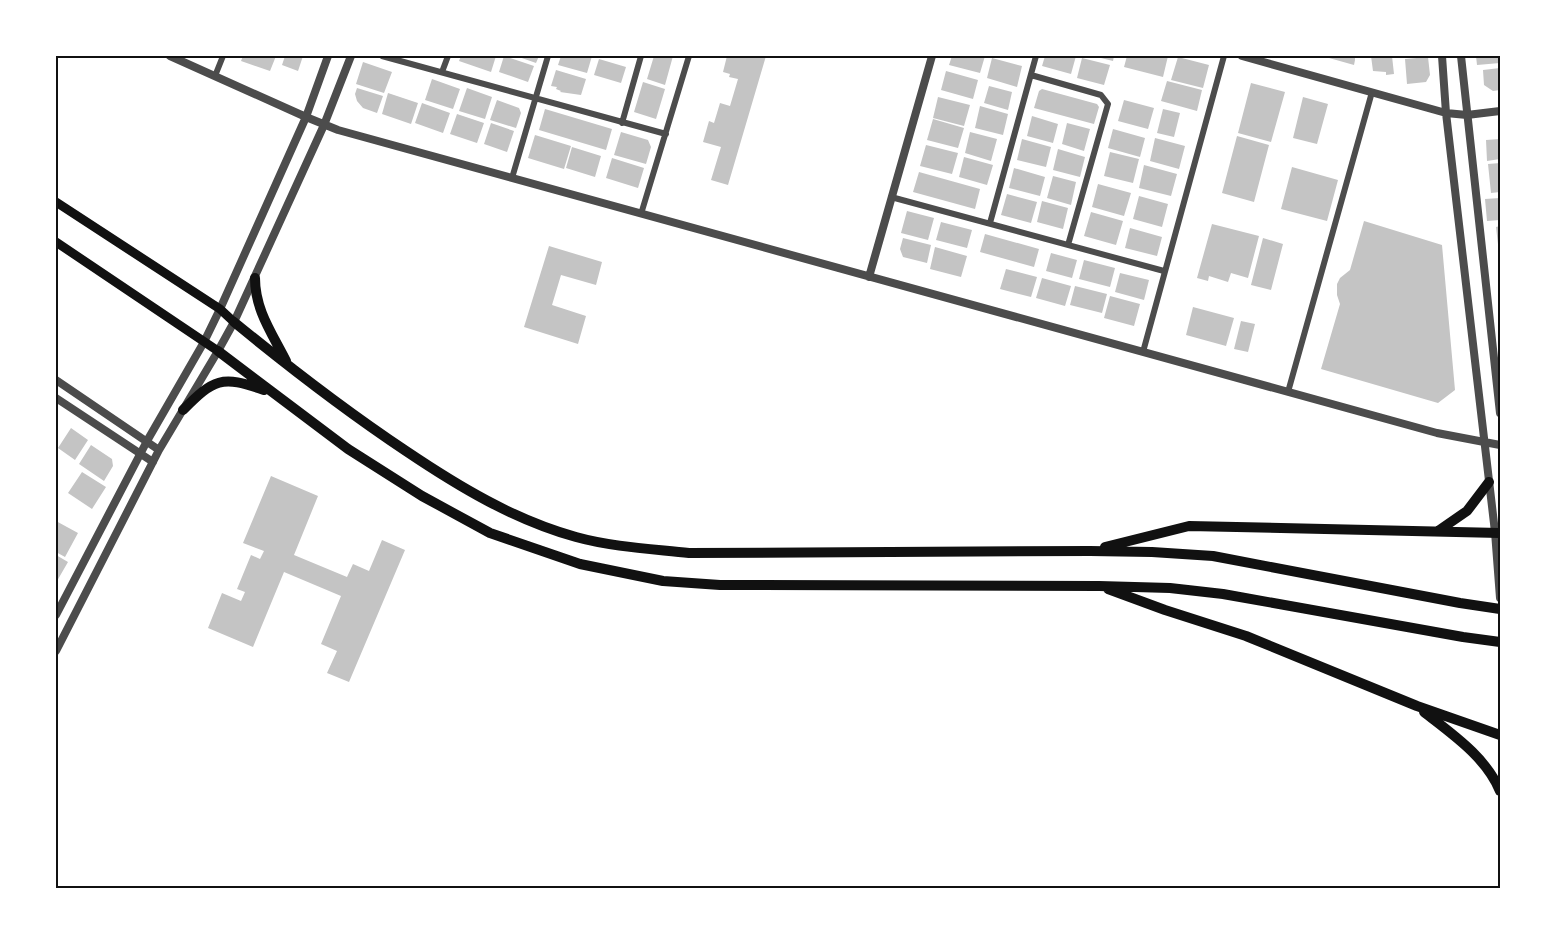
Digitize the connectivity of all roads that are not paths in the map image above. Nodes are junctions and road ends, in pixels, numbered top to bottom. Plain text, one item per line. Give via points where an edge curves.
1 (170, 56) edge
2 (223, 56) edge
3 (328, 56) edge
4 (351, 56) edge
5 (382, 56) edge
6 (448, 56) edge
7 (548, 56) edge
8 (641, 56) edge
9 (689, 56) edge
10 (932, 56) edge
11 (1036, 56) edge
12 (1224, 56) edge
13 (1242, 56) edge
14 (1442, 56) edge
15 (1461, 56) edge
16 (442, 72) junction
17 (1031, 75) junction
18 (215, 76) junction
19 (1372, 92) junction
20 (535, 99) junction
21 (1500, 111) edge
22 (1446, 113) junction
23 (1467, 115) junction
24 (306, 117) junction
25 (622, 123) junction
26 (324, 125) junction
27 (666, 134) junction
28 (512, 178) junction
29 (891, 197) junction
30 (56, 202) edge
31 (641, 214) junction
32 (990, 223) junction
33 (56, 242) edge
34 (1068, 245) junction
35 (1164, 271) junction
36 (869, 277) junction
37 (255, 278) junction
38 (220, 309) junction
39 (234, 322) junction
40 (204, 342) junction
41 (218, 351) junction
42 (1143, 352) junction
43 (1498, 366) edge
44 (288, 367) junction
45 (56, 380) edge
46 (1288, 392) junction
47 (276, 394) junction
48 (56, 398) edge
49 (183, 410) junction
50 (1500, 413) edge
51 (147, 441) junction
52 (1484, 442) junction
53 (1500, 445) edge
54 (159, 450) junction
55 (141, 454) junction
56 (153, 462) junction
57 (1489, 482) junction
58 (1438, 531) junction
59 (1498, 533) edge
60 (1090, 551) junction
61 (1099, 586) junction
62 (1500, 598) edge
63 (1500, 609) edge
64 (56, 615) edge
65 (1500, 642) edge
66 (56, 651) edge
67 (1417, 706) junction
68 (1500, 735) edge
69 (1500, 791) edge

1 - 18 street
2 - 18 street
3 - 24 street
4 - 26 street
5 - 16 street
6 - 16 street
7 - 20 street
8 - 25 street
9 - 27 street
10 - 29 street
11 - 17 street
12 - 35 street
13 - 19 street
14 - 22 street
15 - 23 street
16 - 20 street
17 - 32 street
17 - 34 street via 1101,95 1108,104
18 - 24 street
19 - 22 street
19 - 46 street
20 - 25 street
20 - 28 street
21 - 23 street
22 - 23 street
22 - 52 street
23 - 43 street
24 - 26 street
24 - 38 street
25 - 27 street
26 - 28 street
26 - 37 street
27 - 31 street
28 - 31 street
29 - 32 street
29 - 36 street
30 - 38 main road
31 - 36 street
32 - 34 street
33 - 40 main road
34 - 35 street
35 - 42 street
36 - 42 street
37 - 39 street
37 - 44 highway via 261,314
38 - 39 main road
38 - 40 street
39 - 41 street
39 - 44 highway
40 - 41 main road
40 - 51 street
41 - 47 highway
41 - 49 street
42 - 46 street
43 - 50 street
44 - 60 highway via 440,474 510,513 577,537 689,553
45 - 51 street
46 - 52 street
47 - 49 highway via 237,381 220,382 205,389
47 - 61 highway via 348,449 422,496 490,533 580,564 663,581 720,585
48 - 55 street
49 - 54 street
51 - 54 street
51 - 55 street
52 - 53 street
52 - 57 street
54 - 56 street
55 - 56 street
55 - 64 street
56 - 66 street
57 - 58 highway via 1467,511
57 - 59 street
58 - 59 highway
58 - 60 highway via 1189,526
59 - 62 street
60 - 63 highway via 1213,556
61 - 65 highway via 1223,594
61 - 67 highway via 1246,636
67 - 68 highway
67 - 69 highway via 1461,741 1495,778

